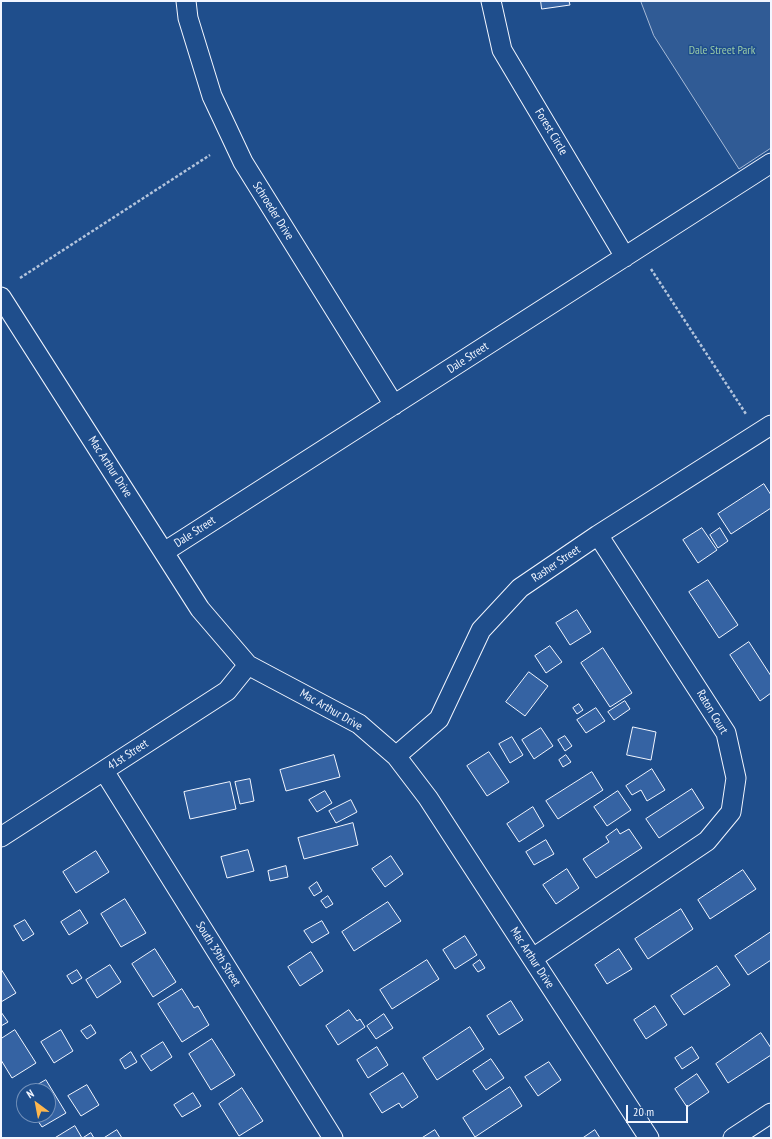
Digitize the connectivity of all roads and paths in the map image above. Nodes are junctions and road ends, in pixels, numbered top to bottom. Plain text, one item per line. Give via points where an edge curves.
1 (186, 1) edge
2 (491, 1) edge
3 (210, 155) dead end
4 (771, 163) edge
5 (625, 257) junction
6 (651, 269) dead end
7 (20, 278) dead end
8 (1, 297) edge
9 (394, 405) junction
10 (746, 414) dead end
11 (771, 425) edge
12 (598, 535) junction
13 (164, 552) junction
14 (248, 665) junction
15 (396, 756) junction
16 (104, 771) junction
17 (3, 830) edge
18 (533, 958) junction
19 (771, 1113) edge
20 (333, 1138) edge
21 (649, 1138) edge
22 (733, 1138) edge

1 - 9 street, Schroeder Drive via 188,18 212,96 243,162
2 - 5 street, Forest Circle via 502,50
3 - 7 path
4 - 5 street, Dale Street
5 - 9 street, Dale Street
6 - 10 path
8 - 13 street, Mac Arthur Drive
9 - 13 street, Dale Street
11 - 12 street, Rasher Street
12 - 15 street, Rasher Street via 520,588 481,630 439,719
12 - 18 street, Raton Court via 726,733 736,778 731,812 707,841
13 - 14 street, Mac Arthur Drive via 200,609
14 - 15 street, Mac Arthur Drive via 359,724
14 - 16 street, 41st Street via 227,691
15 - 18 street, Mac Arthur Drive via 428,798
16 - 17 street, 41st Street
16 - 20 street, South 39th Street
18 - 21 street, Mac Arthur Drive
19 - 22 street

